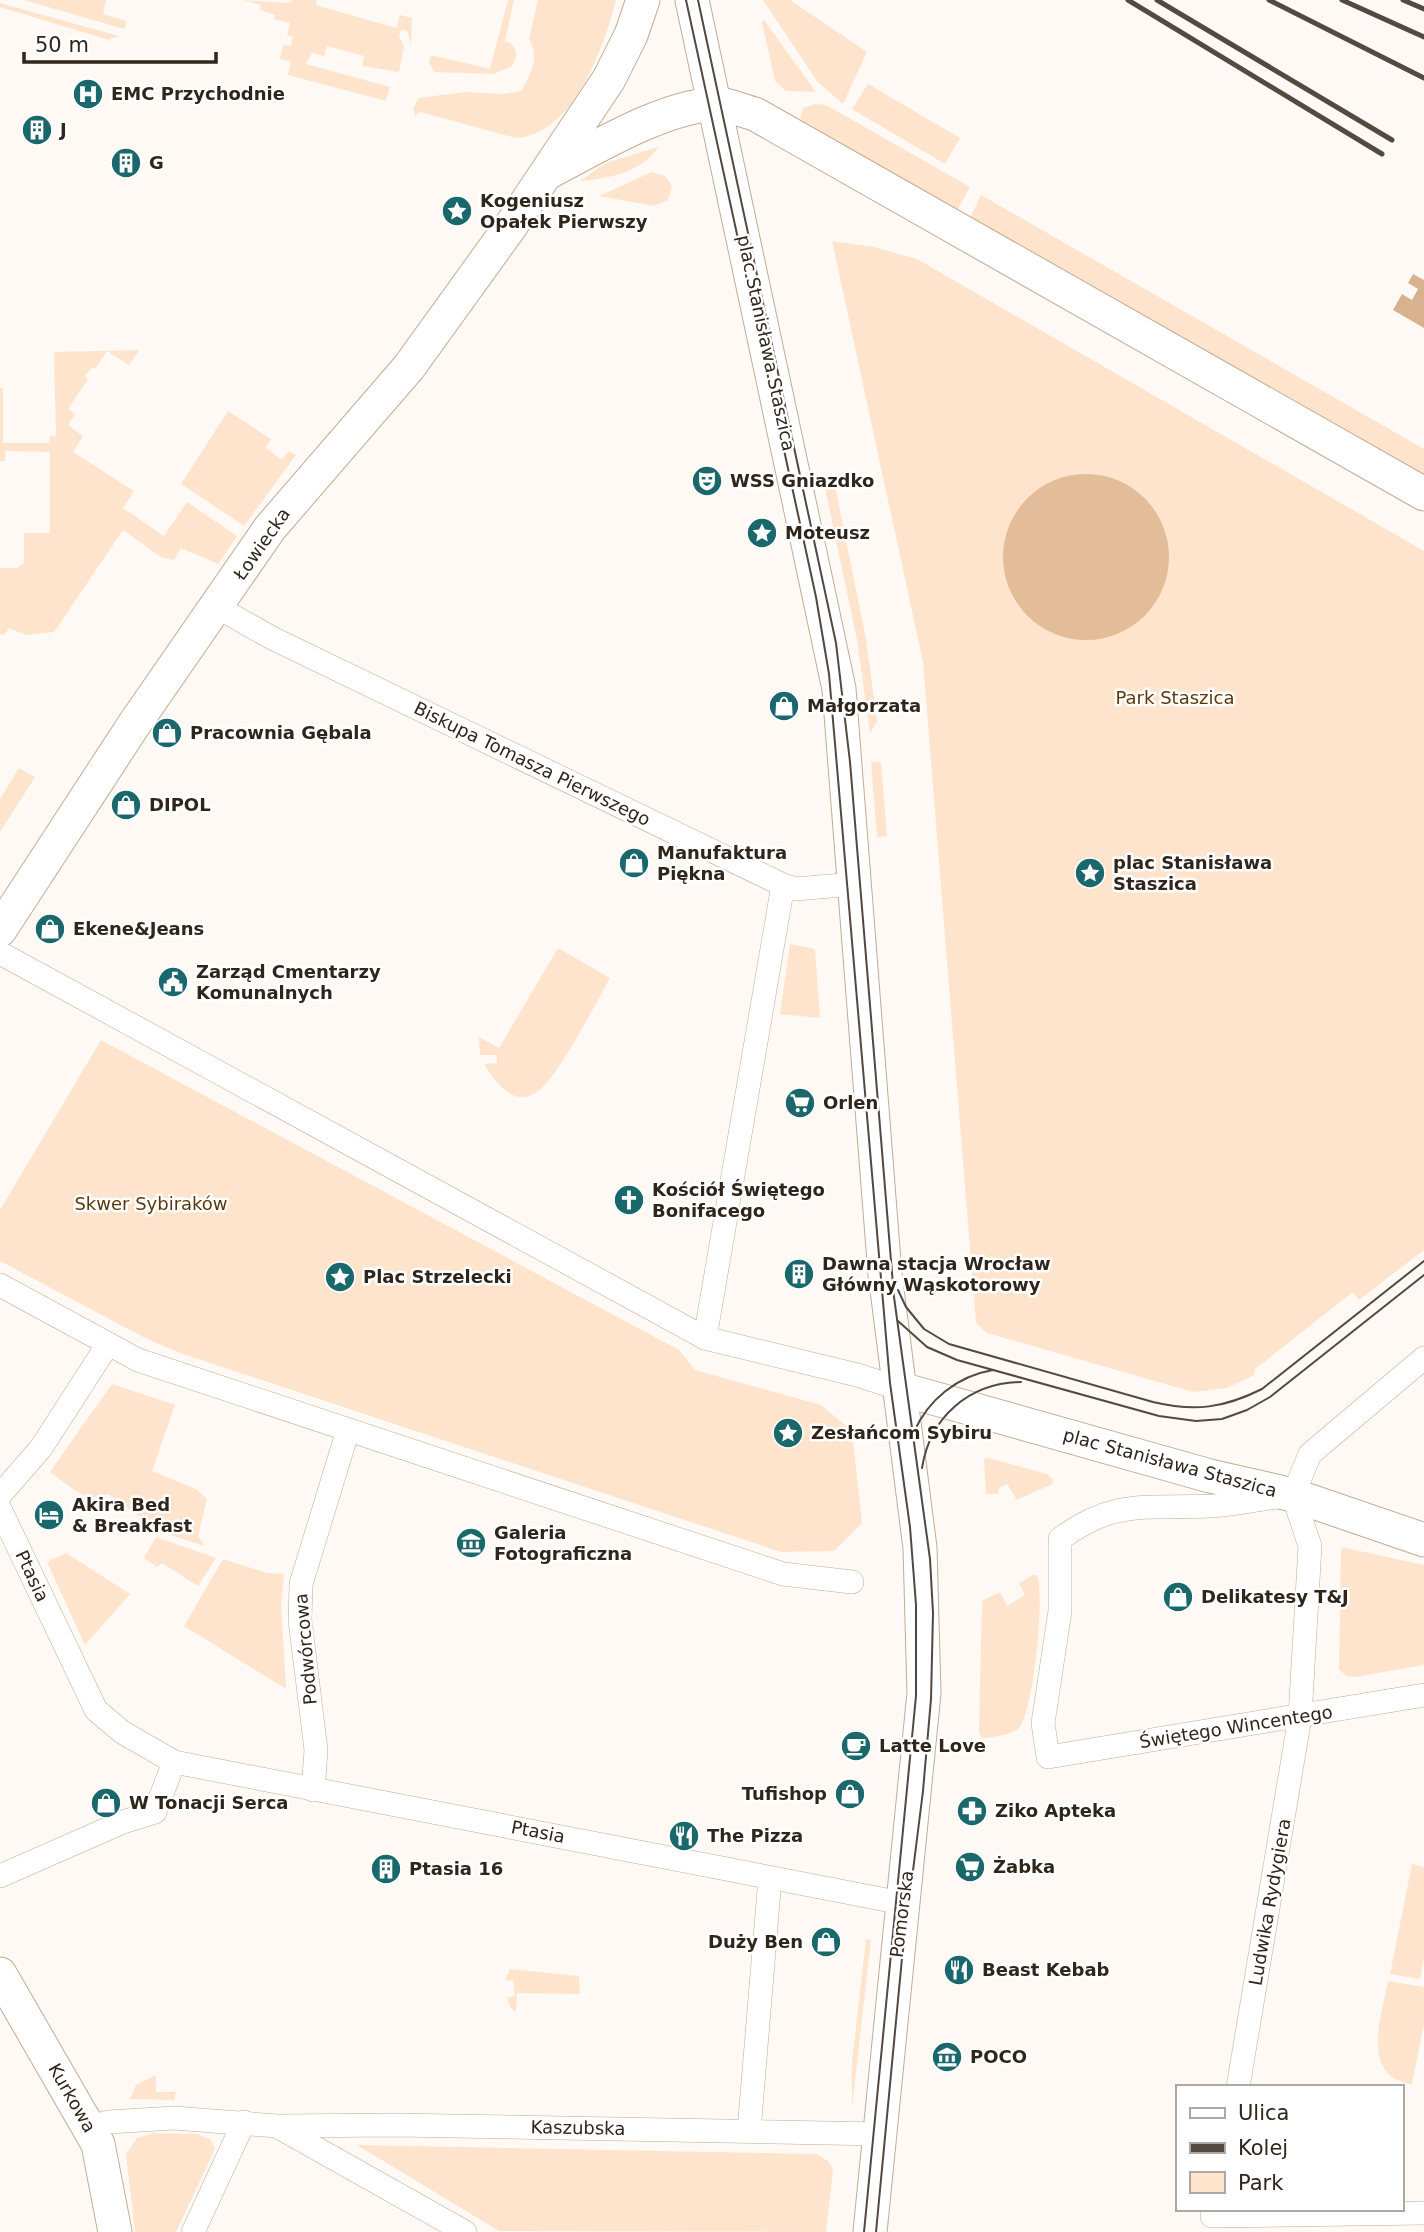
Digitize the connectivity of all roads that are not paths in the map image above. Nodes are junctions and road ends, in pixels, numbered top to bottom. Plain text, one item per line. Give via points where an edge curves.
1 (643, 0) edge
2 (692, 0) edge
3 (715, 104) junction
4 (659, 119) junction
5 (573, 133) junction
6 (546, 174) junction
7 (1424, 494) edge
8 (217, 607) junction
9 (855, 884) junction
10 (783, 885) junction
11 (0, 930) edge
12 (0, 953) edge
13 (0, 1285) edge
14 (705, 1338) junction
15 (108, 1344) junction
16 (1424, 1358) edge
17 (901, 1389) junction
18 (348, 1430) junction
19 (1293, 1494) junction
20 (0, 1495) edge
21 (0, 1509) edge
22 (1424, 1540) edge
23 (852, 1582) dead end
24 (923, 1596) joint
25 (1424, 1695) edge
26 (1300, 1717) junction
27 (174, 1762) junction
28 (313, 1790) junction
29 (0, 1876) edge
30 (770, 1878) junction
31 (902, 1903) junction
32 (0, 1975) edge
33 (1238, 2085) edge
34 (244, 2122) junction
35 (99, 2124) junction
36 (277, 2126) junction
37 (749, 2131) junction
38 (880, 2134) junction
39 (1424, 2213) edge
40 (1212, 2219) edge
41 (115, 2232) edge
42 (193, 2232) edge
43 (465, 2232) edge
44 (870, 2232) edge

1 - 5 street via 623,54
2 - 3 street, plac Stanisława Staszica
3 - 4 street, Łowiecka
3 - 7 street via 755,114
3 - 9 street, plac Stanisława Staszica via 833,654
4 - 5 street, Łowiecka via 621,119
4 - 6 street, Łowiecka
5 - 6 street, Łowiecka
6 - 8 street, Łowiecka via 409,367 270,528
8 - 10 street, Biskupa Tomasza Pierwszego via 284,644
8 - 11 street, Łowiecka
9 - 10 street, Biskupa Tomasza Pierwszego via 795,889
9 - 17 street, plac Stanisława Staszica via 885,1275
10 - 14 street
12 - 14 street
13 - 15 street
14 - 17 street
15 - 18 street via 138,1360
15 - 20 street via 41,1448
16 - 19 street, plac Stanisława Staszica via 1324,1439 1306,1459
17 - 19 street, plac Stanisława Staszica via 1210,1476
17 - 24 street, plac Stanisława Staszica
18 - 23 street via 783,1574
18 - 28 street, Podwórcowa via 301,1584 300,1620 316,1750
19 - 22 street
19 - 26 street, Ludwika Rydygiera via 1310,1546
19 - 26 street, Świętego Wincentego via 1212,1506 1126,1506 1098,1516 1060,1539 1060,1611 1043,1723 1048,1757
21 - 27 street, Ptasia via 96,1710 122,1732
24 - 31 street, Pomorska via 924,1693
25 - 26 street, Świętego Wincentego
26 - 33 street, Ludwika Rydygiera
27 - 28 street, Ptasia
27 - 29 street via 155,1812
28 - 30 street, Ptasia
30 - 31 street, Ptasia
30 - 37 street
31 - 38 street, Pomorska
32 - 35 street, Kurkowa
34 - 35 street, Kaszubska via 174,2118
34 - 36 street, Kaszubska
34 - 42 street
35 - 41 street, Kurkowa via 98,2144
36 - 37 street, Kaszubska
36 - 43 street, Kaszubska
37 - 38 street, Kaszubska
38 - 44 street, Pomorska
39 - 40 street

